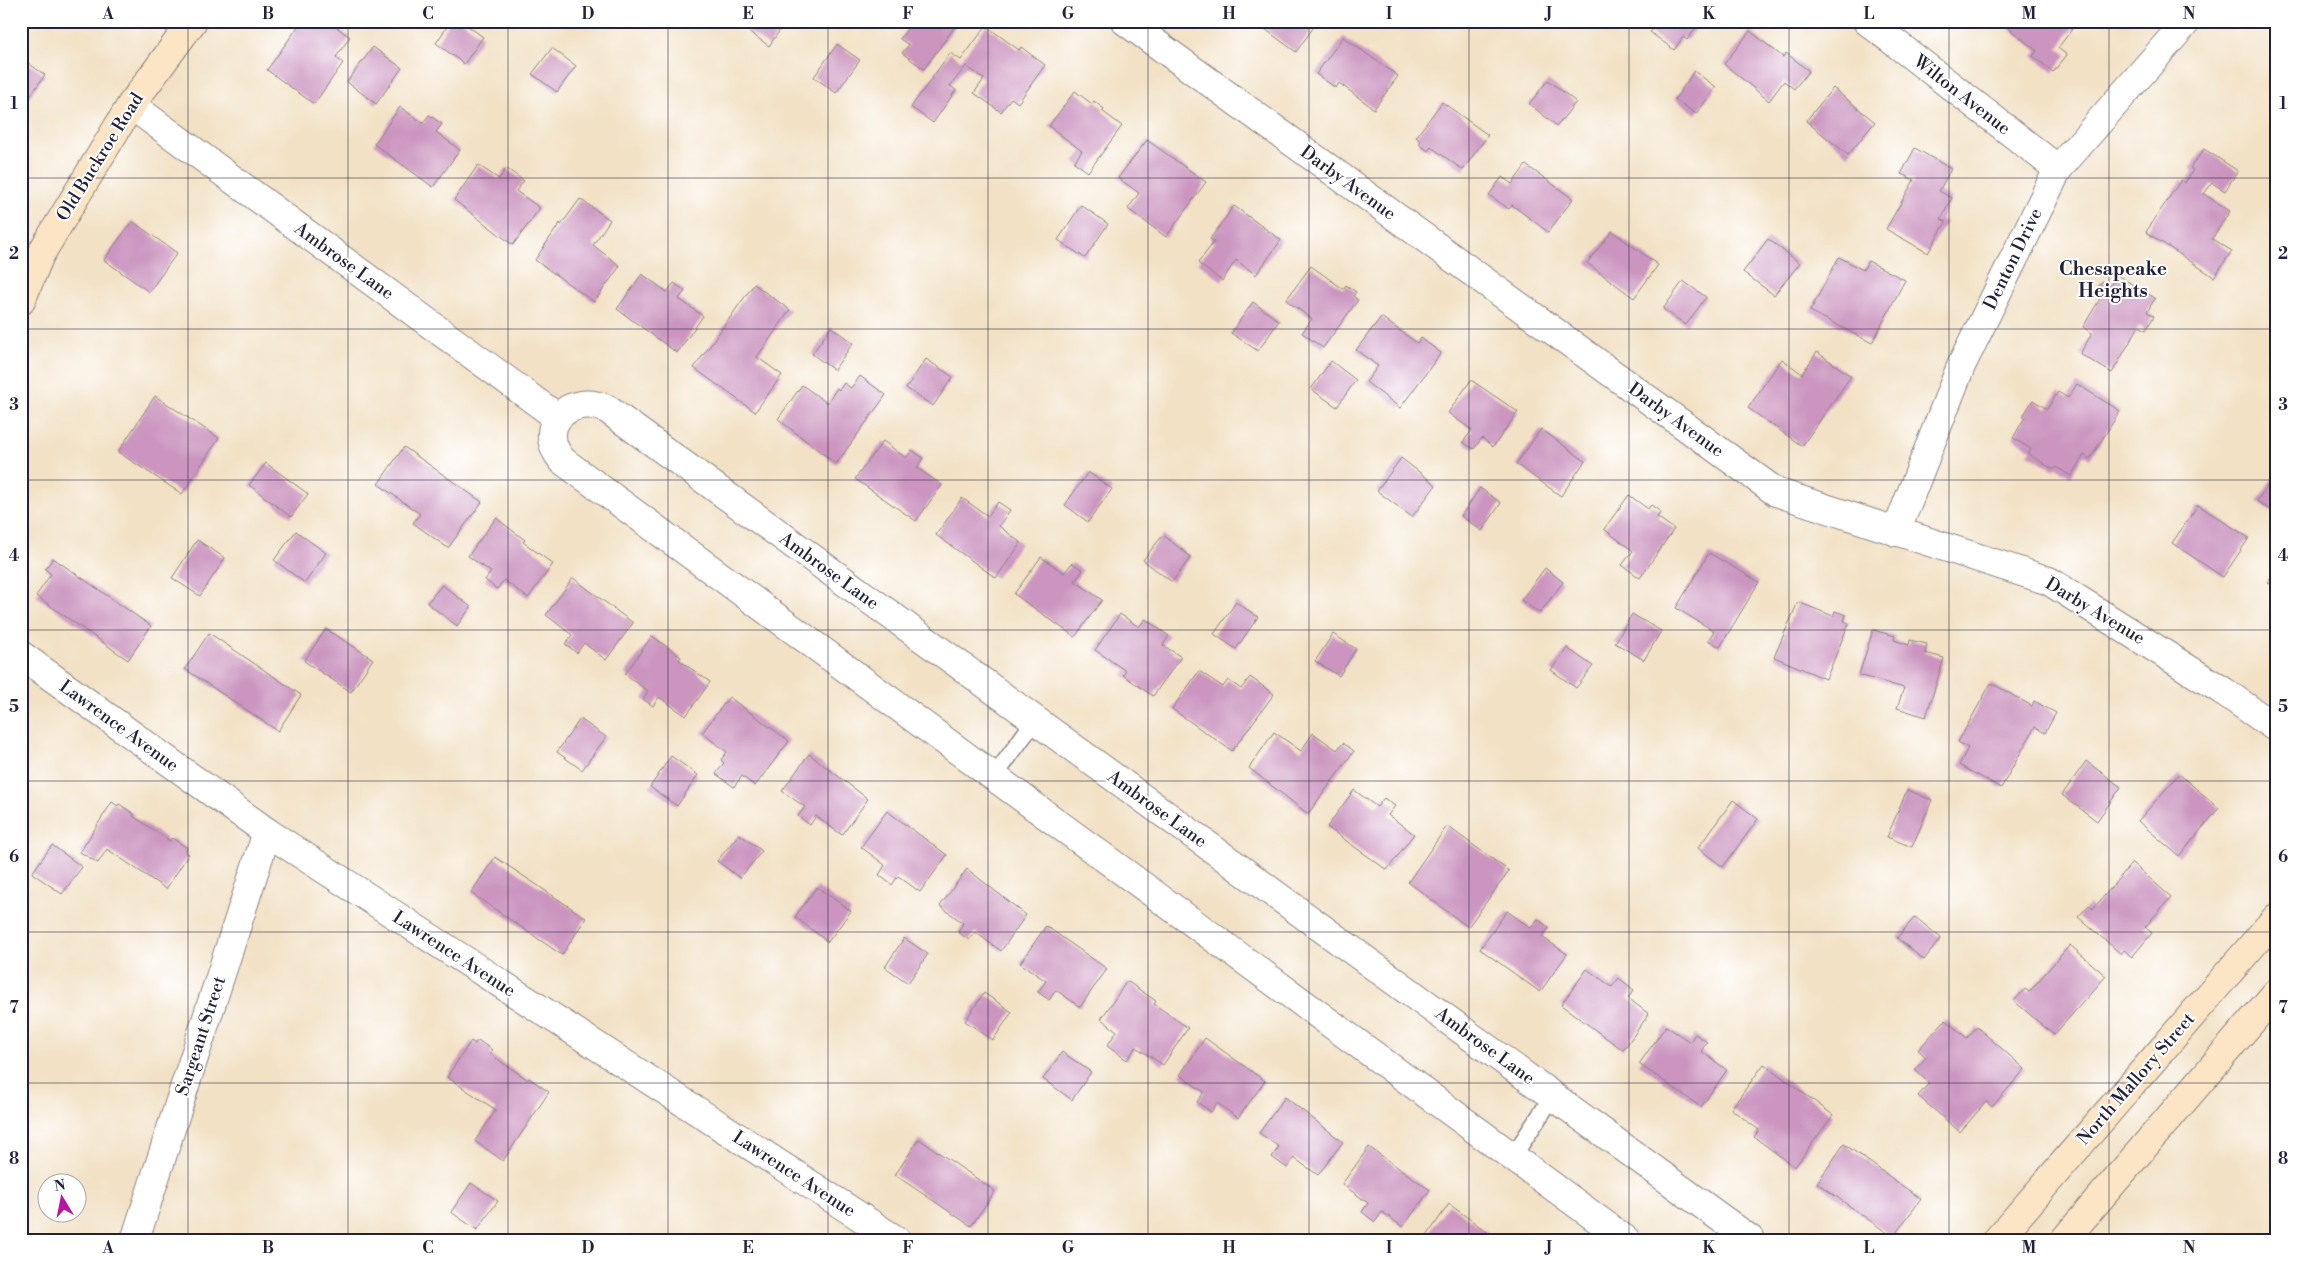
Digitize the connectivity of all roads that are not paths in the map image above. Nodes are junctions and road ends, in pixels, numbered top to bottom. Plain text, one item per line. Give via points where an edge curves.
1 (193, 21) edge
2 (1125, 21) edge
3 (1867, 21) edge
4 (2187, 21) edge
5 (131, 105) junction
6 (2058, 170) junction
7 (21, 301) edge
8 (558, 416) junction
9 (1896, 532) junction
10 (21, 655) edge
11 (1035, 720) junction
12 (2276, 728) edge
13 (994, 777) junction
14 (267, 832) junction
15 (2276, 918) edge
16 (2276, 993) edge
17 (1553, 1096) junction
18 (1512, 1156) junction
19 (135, 1240) edge
20 (896, 1240) edge
21 (1626, 1240) edge
22 (1751, 1240) edge
23 (1997, 1240) edge
24 (2064, 1240) edge

1 - 5 main road, Old Buckroe Road
2 - 9 street, Darby Avenue via 1776,492
3 - 6 street, Wilton Avenue
4 - 6 street, Denton Drive
5 - 7 main road, Old Buckroe Road via 40,255
5 - 8 street, Ambrose Lane
6 - 9 street, Denton Drive via 1961,366
8 - 11 street, Ambrose Lane via 581,404 591,403 607,409
8 - 13 street via 554,424 554,443 562,461
9 - 12 street, Darby Avenue via 2049,581 2223,690
10 - 14 street, Lawrence Avenue
11 - 13 lane
11 - 17 street, Ambrose Lane
13 - 18 street
14 - 19 street, Sargeant Street
14 - 20 street, Lawrence Avenue
15 - 23 main road, North Mallory Street
16 - 24 main road
17 - 18 lane
17 - 22 street, Ambrose Lane
18 - 21 street

